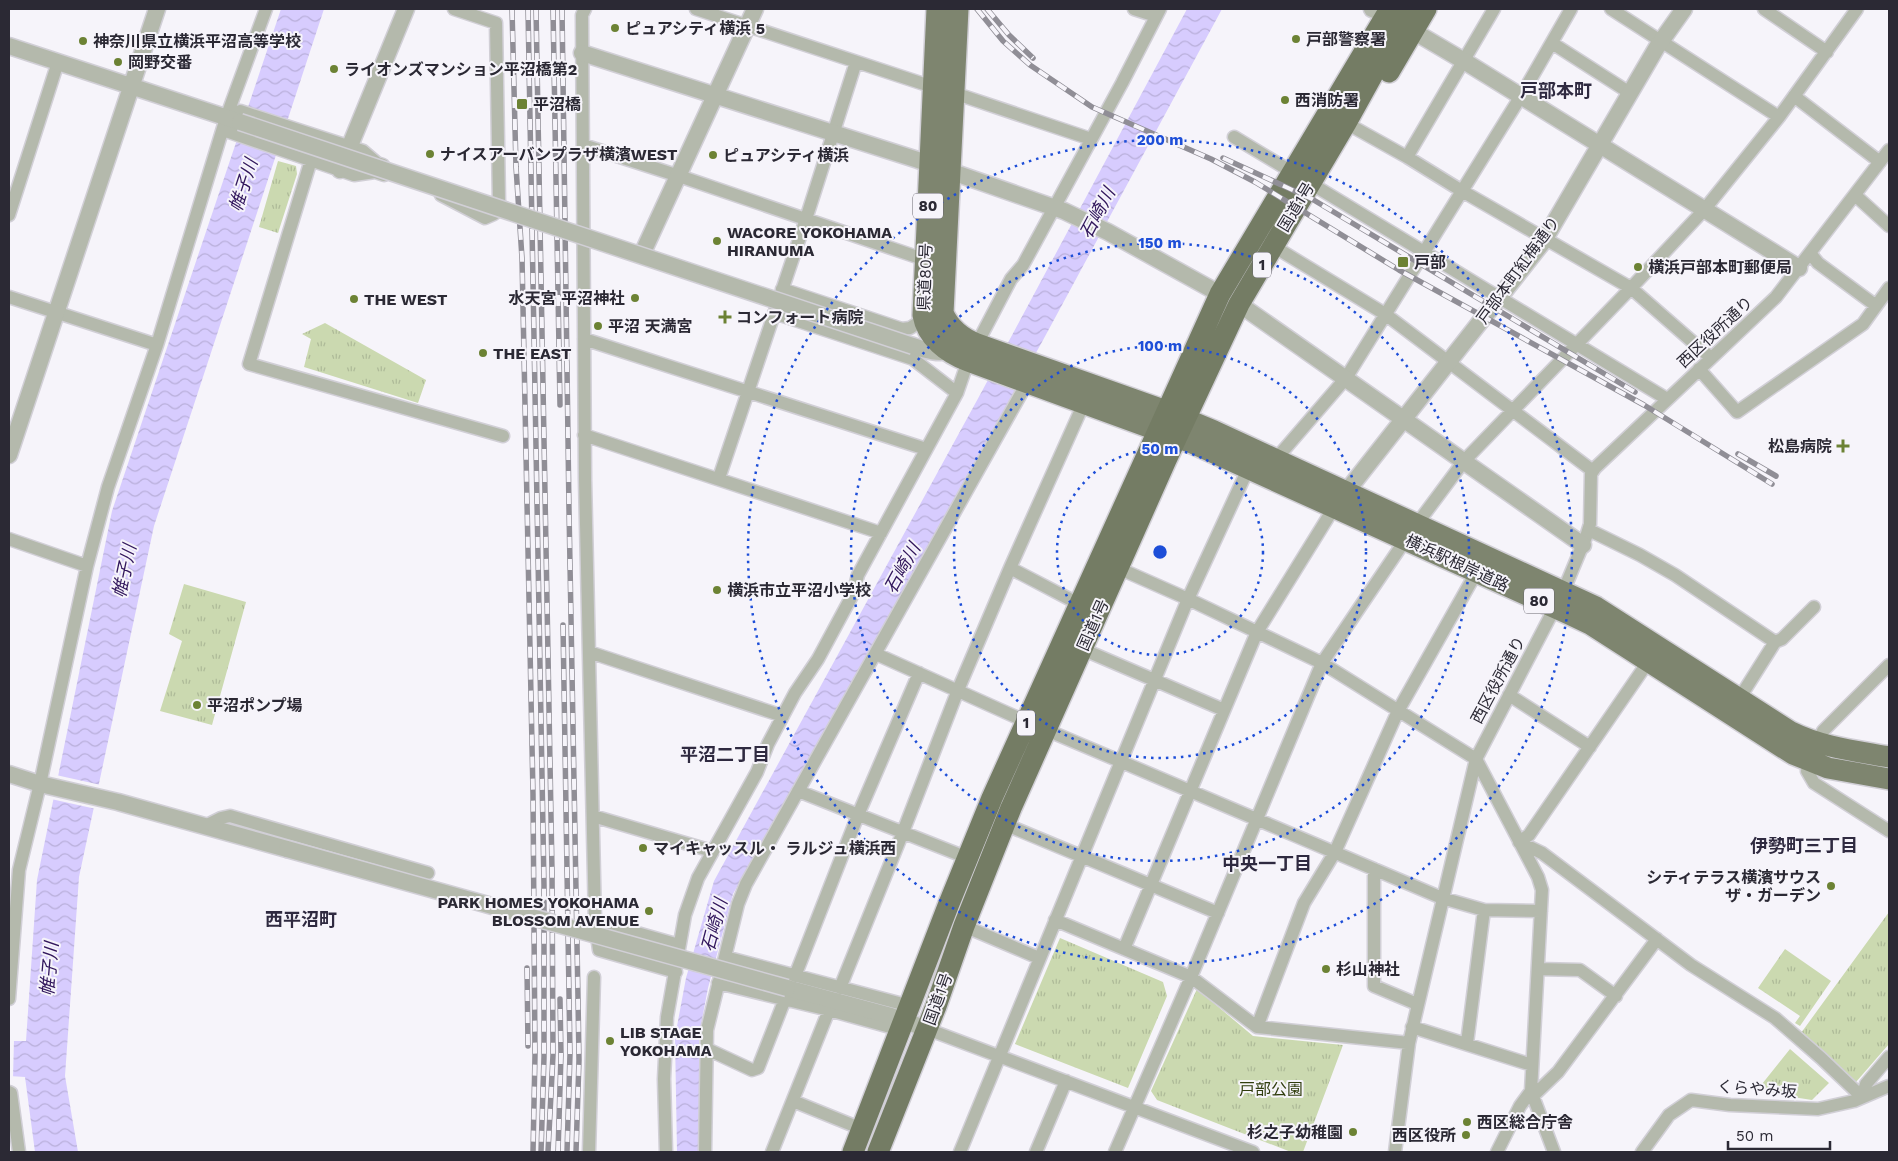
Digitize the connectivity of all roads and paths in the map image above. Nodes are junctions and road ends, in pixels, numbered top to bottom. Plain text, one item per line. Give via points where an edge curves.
1 (157, 9) edge
2 (266, 9) edge
3 (406, 9) edge
4 (454, 9) edge
5 (585, 9) edge
6 (696, 9) edge
7 (755, 9) edge
8 (937, 9) edge
9 (958, 9) edge
10 (1134, 9) edge
11 (1426, 9) edge
12 (1494, 9) edge
13 (1571, 9) edge
14 (1611, 9) edge
15 (1684, 9) edge
16 (1764, 9) edge
17 (1857, 9) edge
18 (1158, 12) edge
19 (1390, 14) edge
20 (747, 26) junction
21 (1660, 42) junction
22 (1552, 43) junction
23 (9, 46) edge
24 (1827, 52) junction
25 (582, 53) junction
26 (1464, 61) junction
27 (58, 62) junction
28 (856, 62) junction
29 (132, 87) junction
30 (933, 87) junction
31 (954, 93) junction
32 (1630, 93) junction
33 (715, 96) junction
34 (1520, 96) junction
35 (1794, 96) junction
36 (1779, 117) junction
37 (1348, 120) junction
38 (234, 121) junction
39 (834, 134) junction
40 (1234, 137) dead end
41 (1091, 139) junction
42 (583, 145) junction
43 (1600, 146) junction
44 (350, 147) junction
45 (1889, 150) edge
46 (1407, 157) junction
47 (311, 160) junction
48 (1880, 162) junction
49 (930, 164) junction
50 (340, 170) junction
51 (950, 171) junction
52 (679, 176) junction
53 (1301, 178) junction
54 (1462, 191) junction
55 (1855, 195) junction
56 (499, 203) junction
57 (1054, 207) junction
58 (1704, 210) junction
59 (9, 215) edge
60 (806, 219) junction
61 (1889, 226) edge
62 (583, 237) junction
63 (1545, 239) junction
64 (1273, 246) junction
65 (1424, 253) junction
66 (1810, 253) junction
67 (640, 256) junction
68 (926, 260) junction
69 (1799, 268) junction
70 (1631, 288) junction
71 (1889, 288) edge
72 (1220, 294) junction
73 (9, 297) edge
74 (1499, 298) junction
75 (778, 301) junction
76 (1239, 304) junction
77 (1875, 306) junction
78 (56, 313) junction
79 (1385, 314) junction
80 (924, 319) junction
81 (584, 339) junction
82 (1577, 344) junction
83 (157, 345) junction
84 (947, 352) junction
85 (913, 353) junction
86 (982, 356) junction
87 (1711, 358) junction
88 (1449, 362) junction
89 (1699, 369) junction
90 (1029, 377) junction
91 (1346, 378) junction
92 (748, 392) junction
93 (957, 392) junction
94 (1667, 399) junction
95 (1084, 403) junction
96 (1513, 411) junction
97 (1404, 419) junction
98 (1162, 420) junction
99 (1182, 428) junction
100 (12, 431) edge
101 (584, 435) junction
102 (503, 436) dead end
103 (926, 449) junction
104 (9, 455) edge
105 (1276, 459) junction
106 (1464, 461) junction
107 (1249, 467) junction
108 (1593, 471) junction
109 (719, 478) junction
110 (1341, 499) junction
111 (1411, 531) junction
112 (881, 533) junction
113 (1586, 537) junction
114 (9, 539) edge
115 (87, 566) junction
116 (1010, 568) junction
117 (1118, 568) junction
118 (1476, 573) junction
119 (1188, 599) junction
120 (1559, 600) junction
121 (1079, 604) junction
122 (1814, 607) dead end
123 (1257, 632) junction
124 (1775, 642) junction
125 (1082, 649) junction
126 (589, 652) junction
127 (876, 654) junction
128 (1648, 662) junction
129 (1322, 663) junction
130 (1889, 665) edge
131 (919, 673) junction
132 (1154, 680) junction
133 (958, 690) junction
134 (1509, 695) junction
135 (1739, 699) junction
136 (1224, 710) junction
137 (1398, 711) junction
138 (783, 716) junction
139 (1027, 720) junction
140 (1046, 729) junction
141 (1590, 747) junction
142 (1814, 752) junction
143 (1889, 757) edge
144 (1476, 759) junction
145 (1120, 761) junction
146 (9, 774) edge
147 (1889, 779) edge
148 (43, 785) junction
149 (1190, 790) junction
150 (798, 791) junction
151 (858, 815) junction
152 (593, 816) junction
153 (1257, 818) junction
154 (1004, 824) junction
155 (204, 826) junction
156 (1889, 831) edge
157 (903, 832) junction
158 (1519, 842) junction
159 (712, 851) junction
160 (1335, 852) junction
161 (1082, 857) junction
162 (968, 858) junction
163 (1374, 868) junction
164 (428, 873) dead end
165 (1150, 886) junction
166 (1442, 898) junction
167 (1484, 910) junction
168 (1541, 911) junction
169 (1218, 913) junction
170 (1054, 920) junction
171 (595, 921) junction
172 (964, 926) junction
173 (1658, 939) junction
174 (1124, 950) junction
175 (682, 954) junction
176 (725, 957) junction
177 (1039, 958) junction
178 (718, 969) junction
179 (1538, 969) junction
180 (676, 972) junction
181 (594, 977) dead end
182 (1191, 977) junction
183 (718, 983) junction
184 (789, 988) junction
185 (840, 988) junction
186 (1616, 996) junction
187 (9, 999) edge
188 (1417, 1004) junction
189 (829, 1010) junction
190 (905, 1019) junction
191 (1257, 1027) junction
192 (1412, 1027) junction
193 (928, 1029) junction
194 (1409, 1043) junction
195 (1466, 1044) junction
196 (705, 1048) junction
197 (998, 1056) junction
198 (1889, 1057) edge
199 (1532, 1064) junction
200 (1066, 1081) junction
201 (1889, 1086) edge
202 (9, 1092) edge
203 (1532, 1093) junction
204 (1862, 1097) junction
205 (793, 1101) junction
206 (1134, 1107) junction
207 (862, 1129) junction
208 (19, 1152) edge
209 (589, 1152) edge
210 (666, 1152) edge
211 (705, 1152) edge
212 (772, 1152) edge
213 (853, 1152) edge
214 (880, 1152) edge
215 (960, 1152) edge
216 (1036, 1152) edge
217 (1115, 1152) edge
218 (1253, 1152) edge
219 (1396, 1152) edge
220 (1496, 1152) edge
221 (1554, 1152) edge
222 (1642, 1152) edge

1 - 29 street
2 - 38 street
3 - 44 street
4 - 56 street via 496,23
5 - 25 street via 582,16
6 - 20 street
7 - 20 street
8 - 30 main road, 県道80号 / 80
9 - 31 main road, 県道80号 / 80
10 - 18 street
11 - 19 highway, 国道1号 / 1
12 - 26 street
13 - 22 street
14 - 21 street
15 - 21 street, 戸部本町紅梅通り
16 - 24 street
17 - 24 street
18 - 41 street
19 - 26 street
19 - 37 highway, 国道1号 / 1
19 - 53 highway, 国道1号 / 1 via 1320,105 1304,154
20 - 28 street
20 - 33 street
21 - 32 street, 戸部本町紅梅通り
21 - 36 street
22 - 32 street
22 - 34 street
23 - 27 street
24 - 35 street
25 - 33 street
25 - 42 street
26 - 34 street
26 - 46 street
27 - 29 street
27 - 59 street
28 - 30 street
28 - 39 street
29 - 38 street
29 - 78 street
30 - 49 main road, 県道80号 / 80
31 - 41 street
31 - 51 main road, 県道80号 / 80
32 - 43 street, 戸部本町紅梅通り
33 - 39 street
33 - 52 street
34 - 43 street
34 - 54 street
35 - 36 street
35 - 48 street
36 - 58 street
37 - 46 street
37 - 53 highway, 国道1号 / 1
38 - 44 street via 291,128
38 - 47 street via 282,151
38 - 83 street
38 - 85 street, bridge
39 - 49 street
39 - 60 street
40 - 53 street
41 - 57 street
42 - 52 street
42 - 62 street
43 - 58 street
43 - 63 street, 戸部本町紅梅通り
44 - 50 street
44 - 56 street via 365,152 377,163
45 - 48 street, 西区役所通り
46 - 54 street
47 - 50 street
47 - 102 street via 249,364
48 - 55 street, 西区役所通り
49 - 51 street
49 - 68 main road, 県道80号 / 80
50 - 56 street via 354,175 375,172 450,198 485,218 494,214
51 - 57 street
51 - 86 main road, 県道80号 / 80 via 943,313 946,321
52 - 60 street
52 - 67 street
53 - 64 highway, 国道1号 / 1
53 - 65 street
53 - 72 highway, 国道1号 / 1
54 - 63 street
54 - 65 street
55 - 61 street
55 - 66 street, 西区役所通り
57 - 72 street via 1108,232
57 - 86 street via 1023,265 1010,279
58 - 69 street
58 - 70 street
60 - 68 street
60 - 75 street
62 - 67 street
62 - 81 street
63 - 70 street
63 - 74 street, 戸部本町紅梅通り
64 - 76 highway, 国道1号 / 1
64 - 79 street
65 - 74 street
65 - 79 street
66 - 69 street, 西区役所通り
66 - 77 street via 1818,263
67 - 75 street
68 - 80 main road, 県道80号 / 80
69 - 87 street, 西区役所通り via 1776,297
70 - 82 street
70 - 87 street
71 - 77 street
72 - 98 highway, 国道1号 / 1
73 - 78 street
74 - 82 street
74 - 88 street, 戸部本町紅梅通り
75 - 80 street via 902,330
75 - 85 street
75 - 92 street
76 - 91 street
76 - 99 highway, 国道1号 / 1
77 - 89 street via 1862,324 1737,412
78 - 83 street
78 - 100 street
79 - 88 street
79 - 91 street
80 - 84 main road, 県道80号 / 80 via 928,331
81 - 92 street
81 - 101 street
82 - 94 street
82 - 96 street
83 - 115 street via 108,486
84 - 85 street
84 - 86 main road, 県道80号 / 80
85 - 93 street
86 - 90 main road, 県道80号 / 80
86 - 93 street
87 - 89 street, 西区役所通り
88 - 96 street
88 - 97 street, 戸部本町紅梅通り
89 - 94 street, 西区役所通り
90 - 95 main road, 県道80号 / 80
90 - 98 main road, 県道80号 / 80
90 - 127 street
91 - 97 street
91 - 105 street
92 - 103 street
92 - 109 street
93 - 103 street
94 - 108 street, 西区役所通り
95 - 98 main road, 県道80号 / 80
95 - 116 street
96 - 106 street
96 - 108 street
97 - 106 street
97 - 110 street, 戸部本町紅梅通り
98 - 99 main road, 県道80号 / 80
98 - 121 highway, 国道1号 / 1
99 - 105 main road, 横浜駅根岸道路 / 80
99 - 107 main road, 横浜駅根岸道路 / 80
99 - 117 highway, 国道1号 / 1
100 - 104 street
101 - 109 street
101 - 126 street
103 - 112 street
105 - 110 main road, 横浜駅根岸道路 / 80
106 - 111 street
106 - 113 street
107 - 110 main road, 横浜駅根岸道路 / 80
107 - 119 street
108 - 113 street, 西区役所通り
109 - 112 street
110 - 111 main road, 横浜駅根岸道路 / 80
110 - 123 street
111 - 118 main road, 横浜駅根岸道路 / 80
111 - 120 main road, 横浜駅根岸道路 / 80
111 - 129 street
112 - 138 street via 823,651
113 - 120 street, 西区役所通り
113 - 124 street via 1640,554
114 - 115 street
115 - 148 street
116 - 121 street
116 - 133 street
117 - 119 street
117 - 125 highway, 国道1号 / 1
118 - 120 main road, 横浜駅根岸道路 / 80
118 - 137 street
119 - 123 street
119 - 132 street
120 - 128 main road, 横浜駅根岸道路 / 80
120 - 134 street, 西区役所通り
120 - 135 main road, 横浜駅根岸道路 / 80 via 1596,607
121 - 139 highway, 国道1号 / 1
122 - 124 street
123 - 129 street
123 - 136 street
124 - 135 street
125 - 132 street
125 - 140 highway, 国道1号 / 1
126 - 138 street
126 - 152 street
127 - 131 street
127 - 150 street
128 - 141 street
128 - 142 main road, 横浜駅根岸道路 / 80 via 1780,746
129 - 137 street
129 - 153 street
130 - 142 street via 1823,732
131 - 133 street
131 - 151 street
132 - 136 street
132 - 145 street
133 - 139 street
133 - 157 street
134 - 141 street
134 - 144 street, 西区役所通り
135 - 142 main road, 横浜駅根岸道路 / 80 via 1791,732
136 - 149 street
137 - 144 street
137 - 160 street
138 - 159 street via 757,772
139 - 140 street
139 - 162 highway, 国道1号 / 1
140 - 145 street
140 - 154 highway, 国道1号 / 1
141 - 158 street via 1529,835
142 - 143 main road, 横浜駅根岸道路 / 80
142 - 147 main road, 横浜駅根岸道路 / 80 via 1828,768
142 - 156 street via 1807,771 1814,783
144 - 158 street
144 - 166 street, 西区役所通り
145 - 149 street
145 - 161 street
146 - 148 street
148 - 155 street
148 - 187 street via 19,870
149 - 153 street
149 - 165 street
150 - 151 street
150 - 176 street via 746,884
151 - 157 street
151 - 184 street
152 - 159 street
152 - 171 street
153 - 160 street
153 - 169 street
154 - 161 street
154 - 172 highway, 国道1号 / 1
155 - 164 street via 230,816
155 - 184 street, bridge
157 - 162 street
157 - 185 street
158 - 168 street via 1542,890
158 - 173 street via 1542,853
159 - 175 street via 685,915
160 - 163 street
160 - 191 street via 1304,903
161 - 165 street
161 - 170 street
162 - 190 highway, 国道1号 / 1
163 - 166 street
163 - 188 street via 1374,986
165 - 169 street
165 - 174 street
166 - 167 street
166 - 188 street, 西区役所通り
167 - 168 street
167 - 195 street
168 - 179 street
169 - 182 street
170 - 174 street
170 - 177 street
171 - 175 street
171 - 180 street via 599,950
172 - 177 street
172 - 193 highway, 国道1号 / 1
173 - 186 street
173 - 204 street via 1691,965 1775,1018
174 - 182 street
175 - 178 street, bridge
175 - 180 street
176 - 178 street
176 - 184 street
177 - 197 street
178 - 183 street
179 - 186 street via 1580,970
179 - 199 street
180 - 210 street via 667,1026 664,1079
181 - 209 street
182 - 191 street
182 - 206 street
183 - 184 street
183 - 196 street
184 - 185 street
184 - 189 street
184 - 190 street
184 - 196 street via 758,1068 752,1070
185 - 190 street
186 - 203 street via 1558,1072
188 - 192 street, 西区役所通り
189 - 190 street
189 - 205 street
190 - 193 street
190 - 207 highway, 国道1号 / 1
191 - 194 street
192 - 194 street, 西区役所通り
192 - 195 street
193 - 197 street
193 - 214 highway, 国道1号 / 1
194 - 219 street, 西区役所通り
195 - 199 street
196 - 211 street
197 - 200 street
197 - 215 street
198 - 204 street via 1866,1084
199 - 203 street
200 - 206 street
200 - 216 street
201 - 204 street, くらやみ坂
202 - 208 street
203 - 220 street via 1520,1106
203 - 221 street
204 - 222 street, くらやみ坂 via 1818,1108 1730,1105 1691,1100 1669,1115
205 - 207 street
205 - 212 street
206 - 217 street
206 - 218 street
207 - 213 highway, 国道1号 / 1

